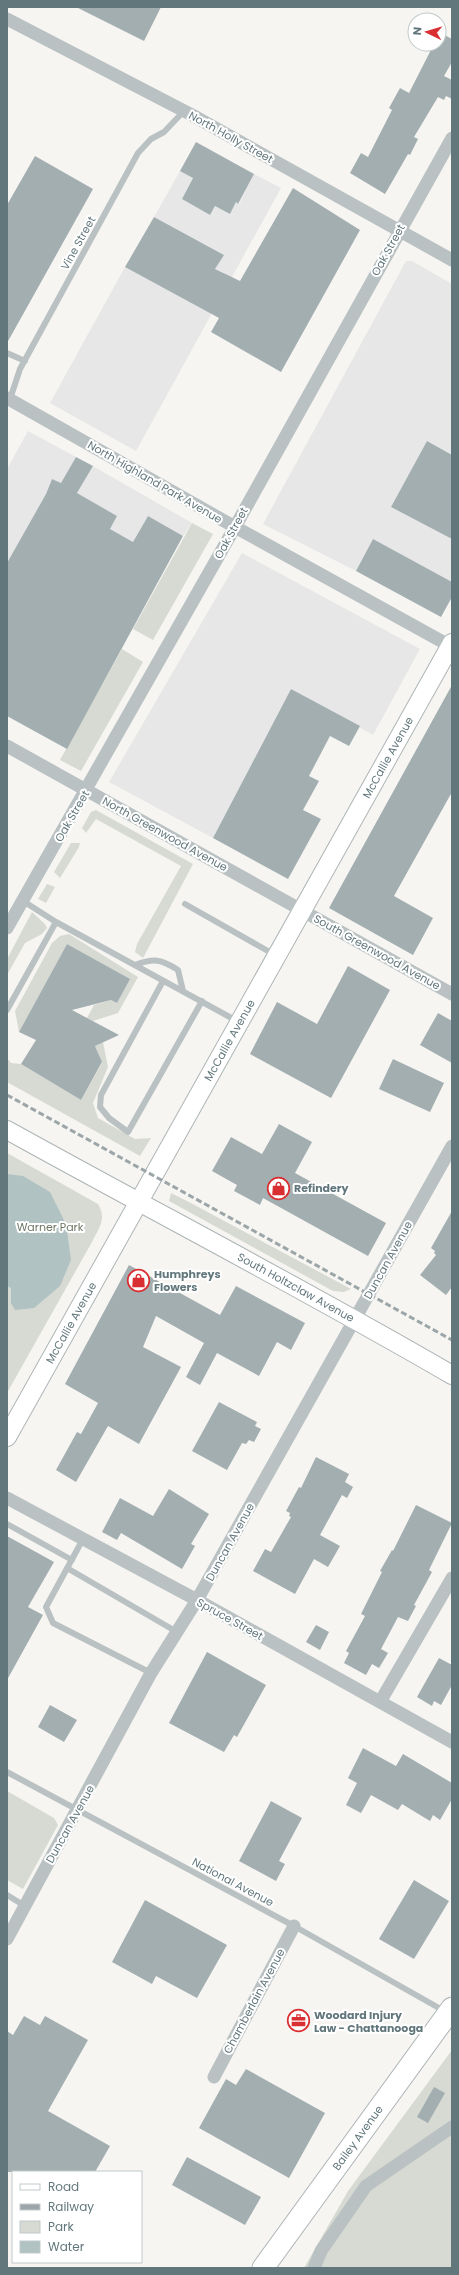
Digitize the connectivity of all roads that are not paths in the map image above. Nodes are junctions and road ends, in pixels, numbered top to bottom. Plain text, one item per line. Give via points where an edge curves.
1 (7, 19) edge
2 (184, 111) junction
3 (452, 138) edge
4 (399, 231) junction
5 (452, 260) edge
6 (7, 353) edge
7 (24, 361) junction
8 (9, 399) edge
9 (235, 527) junction
10 (451, 645) edge
11 (7, 746) edge
12 (86, 790) junction
13 (23, 901) junction
14 (185, 904) dead end
15 (302, 910) junction
16 (56, 922) junction
17 (7, 928) edge
18 (277, 956) junction
19 (134, 965) junction
20 (163, 981) junction
21 (183, 991) junction
22 (452, 994) edge
23 (202, 1001) junction
24 (7, 1010) edge
25 (239, 1022) junction
26 (7, 1130) edge
27 (452, 1146) edge
28 (138, 1202) junction
29 (355, 1318) junction
30 (452, 1375) edge
31 (7, 1437) edge
32 (8, 1502) edge
33 (7, 1524) edge
34 (83, 1539) junction
35 (72, 1560) junction
36 (67, 1568) junction
37 (452, 1578) edge
38 (197, 1600) junction
39 (177, 1632) junction
40 (151, 1673) junction
41 (380, 1702) junction
42 (452, 1742) edge
43 (7, 1772) edge
44 (78, 1810) junction
45 (7, 1895) edge
46 (25, 1906) junction
47 (294, 1926) junction
48 (7, 1939) edge
49 (450, 2011) edge
50 (214, 2077) dead end
51 (451, 2128) edge
52 (452, 2142) edge
53 (263, 2268) edge
54 (314, 2268) edge

1 - 2 street, North Holly Street
2 - 4 street, North Holly Street
2 - 7 lane, Vine Street via 164,132 151,139 138,153
3 - 4 street, Oak Street
4 - 5 street, North Holly Street
4 - 9 street, Oak Street
6 - 7 lane
7 - 8 lane, Vine Street
8 - 9 street, North Highland Park Avenue
9 - 10 street, North Highland Park Avenue
9 - 12 street, Oak Street
10 - 15 main road, McCallie Avenue
11 - 12 street, North Greenwood Avenue
12 - 13 street, Oak Street
12 - 15 street, North Greenwood Avenue
13 - 16 lane
13 - 17 street, Oak Street
14 - 18 lane
15 - 18 main road, McCallie Avenue
15 - 22 street, South Greenwood Avenue
16 - 19 lane
16 - 24 lane
18 - 25 main road, McCallie Avenue
19 - 20 lane
19 - 21 lane via 149,960 165,962 178,970
20 - 21 lane
20 - 23 lane via 101,1095 100,1107 109,1118 128,1132
21 - 23 lane
23 - 25 lane
25 - 28 main road, McCallie Avenue
26 - 28 main road, South Holtzclaw Avenue
27 - 29 street, Duncan Avenue
28 - 29 main road, South Holtzclaw Avenue
28 - 31 main road, McCallie Avenue
29 - 30 main road, South Holtzclaw Avenue
29 - 38 street, Duncan Avenue
32 - 34 street, Spruce Street
33 - 35 lane
34 - 35 lane
34 - 38 street, Spruce Street
35 - 36 lane
36 - 39 lane
36 - 40 lane via 46,1607 53,1623
37 - 41 street
38 - 39 street, Duncan Avenue
38 - 41 street, Spruce Street
39 - 40 street, Duncan Avenue
40 - 44 street, Duncan Avenue
41 - 42 street, Spruce Street
43 - 44 lane, National Avenue
44 - 46 street, Duncan Avenue
44 - 47 lane, National Avenue
45 - 46 lane
46 - 48 street, Duncan Avenue
47 - 49 lane, National Avenue
47 - 50 street, Chamberlain Avenue
49 - 53 main road, Bailey Avenue
51 - 52 street
51 - 54 street via 366,2186 321,2251

